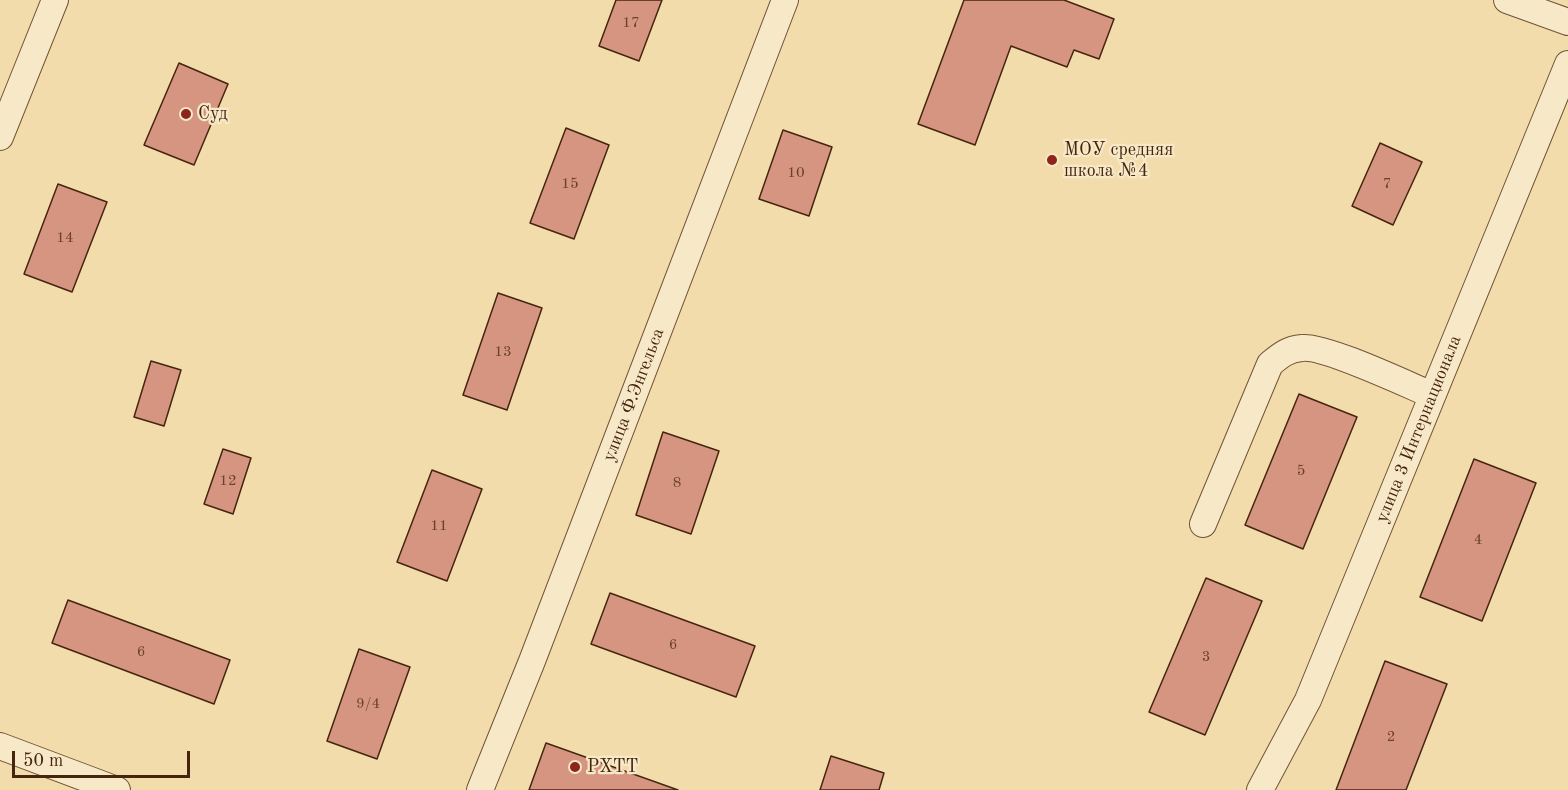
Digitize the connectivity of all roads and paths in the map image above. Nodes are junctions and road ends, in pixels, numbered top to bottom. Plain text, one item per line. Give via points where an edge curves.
1 (55, 0) edge
2 (785, 0) edge
3 (1507, 0) edge
4 (1568, 22) edge
5 (1568, 64) edge
6 (0, 137) edge
7 (1432, 395) junction
8 (1203, 524) dead end
9 (0, 746) edge
10 (117, 790) edge
11 (480, 790) edge
12 (1260, 790) edge

1 - 6 street
2 - 11 street, улица Ф.Энгельса
3 - 4 street
5 - 7 street, улица 3 Интернационала
7 - 8 street via 1331,354 1305,347 1284,352 1270,364
7 - 12 street, улица 3 Интернационала via 1308,700
9 - 10 street

